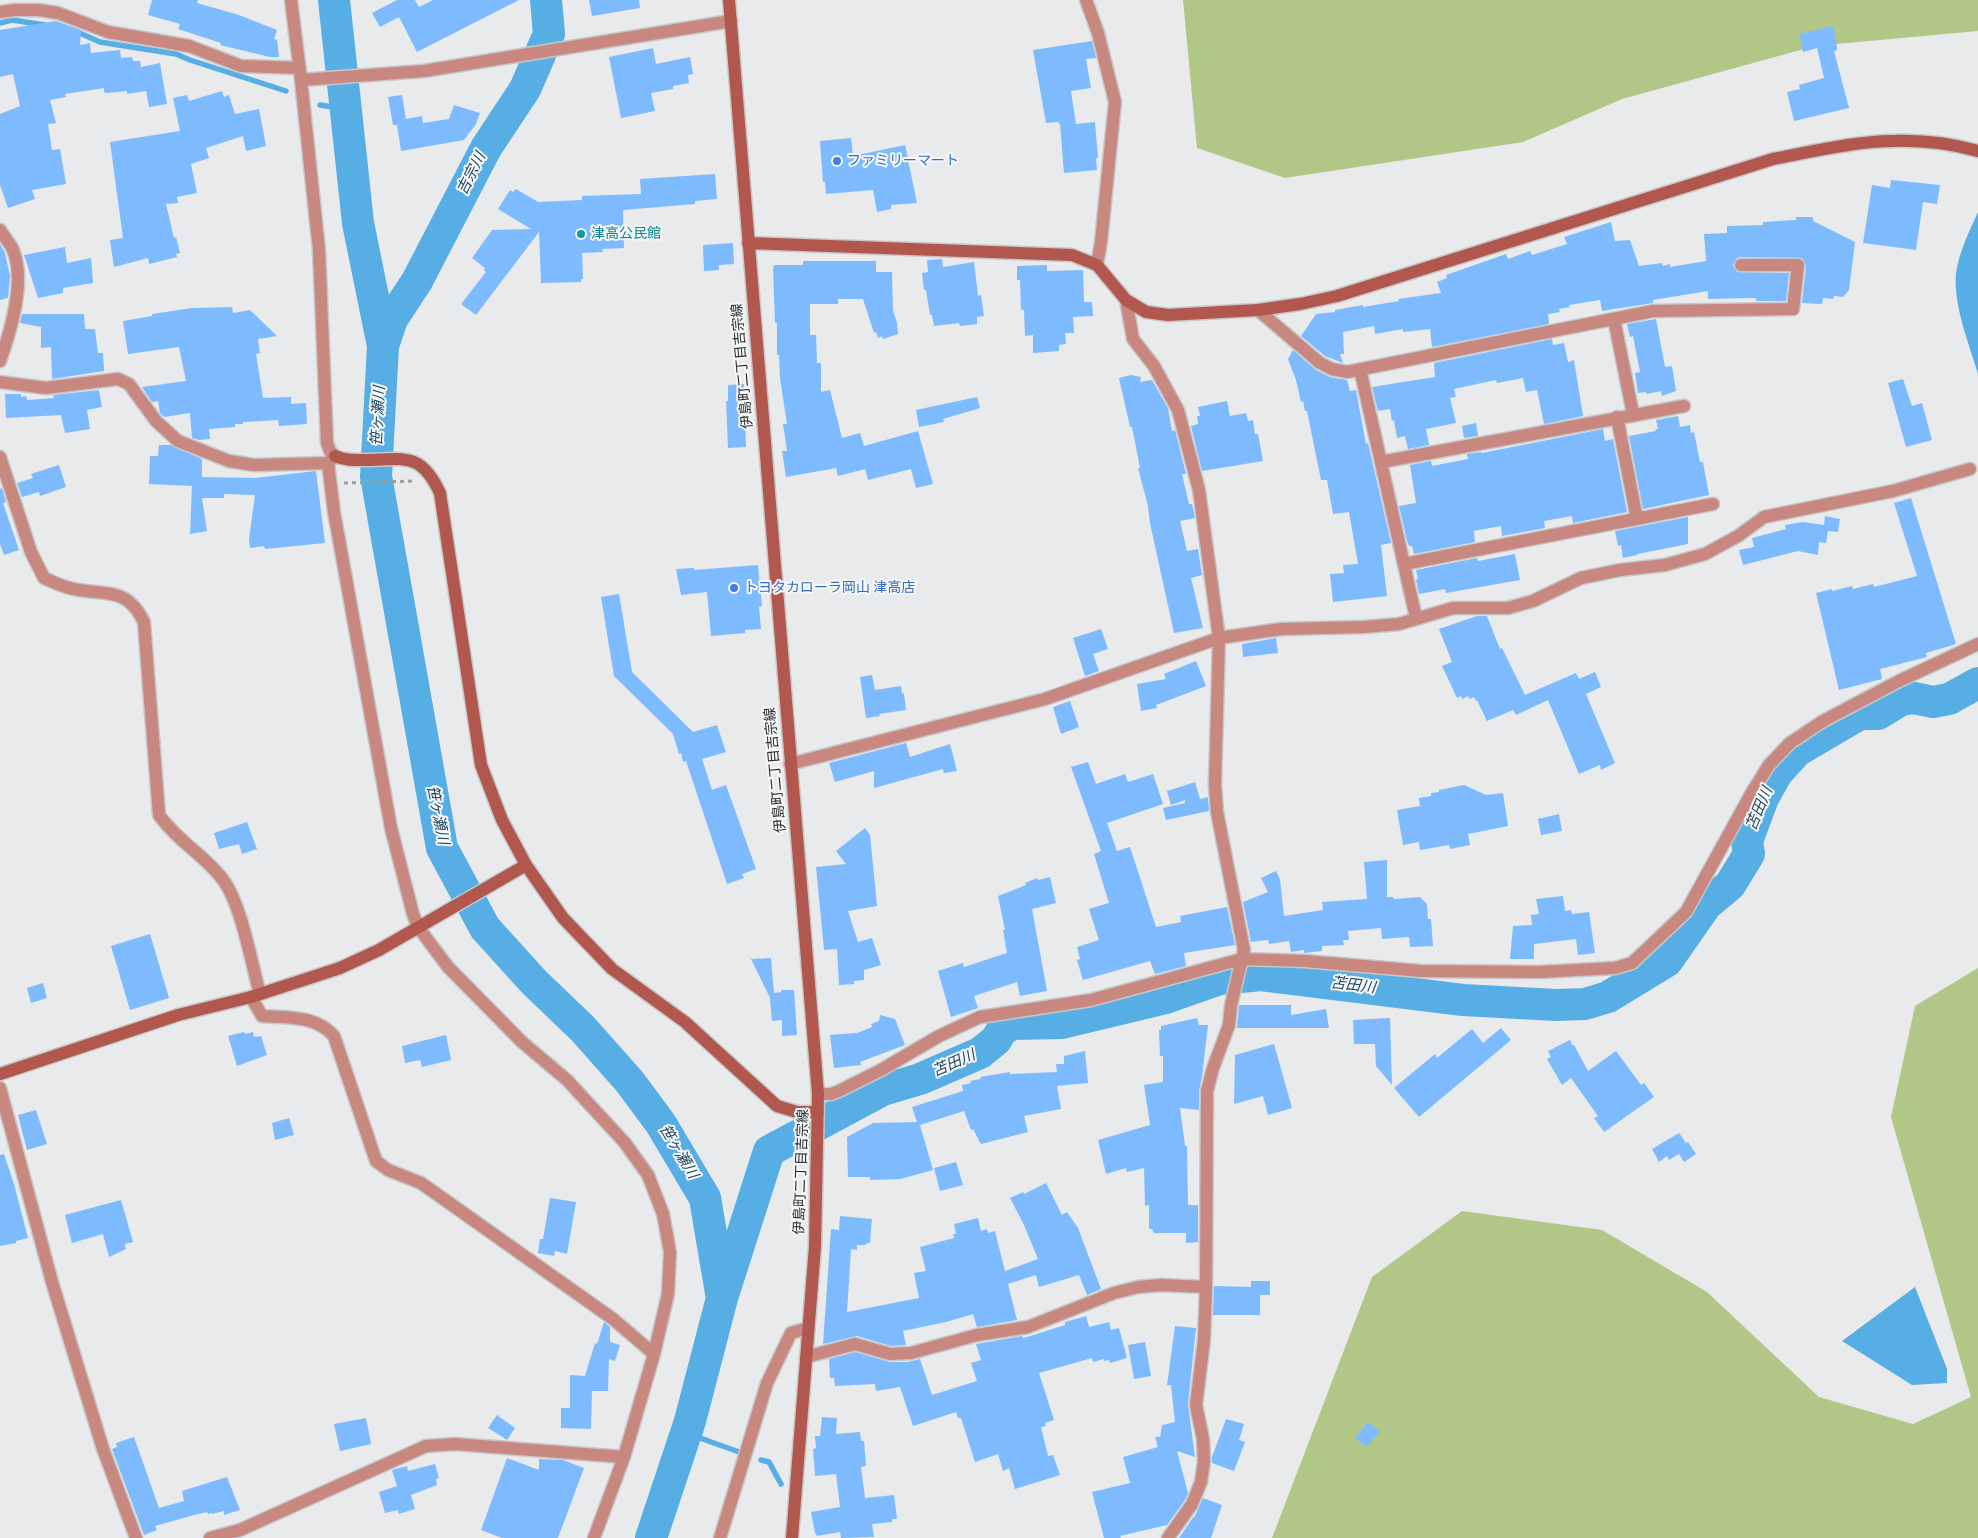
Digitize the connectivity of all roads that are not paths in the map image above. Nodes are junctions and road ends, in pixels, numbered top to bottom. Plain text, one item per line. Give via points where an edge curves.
1 (291, 0) edge
2 (729, 0) edge
3 (1086, 0) edge
4 (0, 12) edge
5 (731, 21) junction
6 (300, 74) junction
7 (1978, 151) edge
8 (0, 230) edge
9 (748, 243) junction
10 (1097, 265) junction
11 (1742, 265) dead end
12 (1126, 300) junction
13 (1258, 310) junction
14 (1614, 319) junction
15 (0, 360) edge
16 (1360, 369) junction
17 (0, 382) edge
18 (1684, 406) dead end
19 (1633, 414) junction
20 (1617, 417) junction
21 (0, 457) edge
22 (335, 459) junction
23 (1381, 462) junction
24 (1970, 469) dead end
25 (1713, 504) dead end
26 (1637, 518) junction
27 (1404, 564) junction
28 (1416, 618) junction
29 (1219, 638) junction
30 (1978, 644) edge
31 (790, 764) junction
32 (526, 865) junction
33 (421, 925) junction
34 (1242, 963) junction
35 (255, 996) junction
36 (0, 1074) edge
37 (0, 1088) edge
38 (818, 1094) junction
39 (818, 1112) junction
40 (1206, 1287) junction
41 (808, 1328) junction
42 (654, 1354) junction
43 (806, 1357) junction
44 (624, 1457) junction
45 (136, 1538) edge
46 (210, 1538) edge
47 (594, 1538) edge
48 (720, 1538) edge
49 (792, 1538) edge
50 (1168, 1538) edge

1 - 6 street
2 - 5 street, 伊島町二丁目吉宗線
3 - 10 street via 1098,33 1115,102
4 - 6 street via 39,10 58,13 108,32 189,46 241,66
5 - 6 street via 424,71 370,75
5 - 9 street, 伊島町二丁目吉宗線
6 - 22 street via 319,250 327,443
7 - 13 street via 1912,139 1879,140 1773,159 1336,296
8 - 15 street via 13,249 19,274 10,333
9 - 10 street via 1072,255
9 - 31 street, 伊島町二丁目吉宗線
10 - 12 street
11 - 14 street via 1798,265 1793,309 1653,311
12 - 13 street via 1146,312 1168,315
12 - 29 street via 1133,339 1154,366 1178,410 1199,490
13 - 16 street via 1320,363 1347,372
14 - 16 street
14 - 19 street
16 - 23 street
17 - 22 street via 46,388 118,379 129,384 156,421 178,441 229,461 254,465
18 - 19 street
19 - 20 street
20 - 23 street
20 - 26 street
21 - 35 street via 31,552 44,578 67,588 114,594 138,608 144,622 159,815 170,830 224,880 235,900
22 - 32 street via 410,460 422,465 440,493 481,765 502,820
22 - 33 street via 334,512 389,818 400,866
23 - 27 street
24 - 28 street via 1893,490 1764,517 1705,554 1665,565 1581,578 1534,601 1508,608 1453,608
25 - 26 street
26 - 27 street
27 - 28 street
28 - 29 street via 1399,624 1281,629
29 - 31 street via 1044,699
29 - 34 street via 1214,784 1244,950
30 - 34 street via 1899,681 1790,743 1769,765 1751,794 1686,912 1632,963 1616,968 1539,972 1421,971 1305,961
31 - 38 street, 伊島町二丁目吉宗線
32 - 33 street
32 - 39 street via 563,918 612,969 685,1022 777,1106 797,1112
33 - 35 street via 340,968
33 - 42 street via 448,967 522,1042 567,1080 625,1143 648,1175 663,1214 670,1252 668,1294
34 - 38 street via 1090,1000 980,1017 839,1091
34 - 40 street via 1229,1026 1206,1091
35 - 36 street via 178,1015
35 - 42 street via 262,1016 313,1020 334,1036 376,1161 388,1170 421,1183 613,1318
37 - 45 street via 77,1366
38 - 39 street, 伊島町二丁目吉宗線
39 - 41 street, 伊島町二丁目吉宗線 via 815,1246
40 - 43 street via 1138,1287 1114,1293 1028,1327 977,1335 912,1353 890,1354 855,1344
40 - 50 street via 1196,1405 1203,1439 1202,1482 1192,1504
41 - 43 street, 伊島町二丁目吉宗線
41 - 48 street via 791,1332 767,1383
42 - 44 street
43 - 49 street, 伊島町二丁目吉宗線
44 - 46 street via 455,1444 426,1446 240,1530
44 - 47 street

